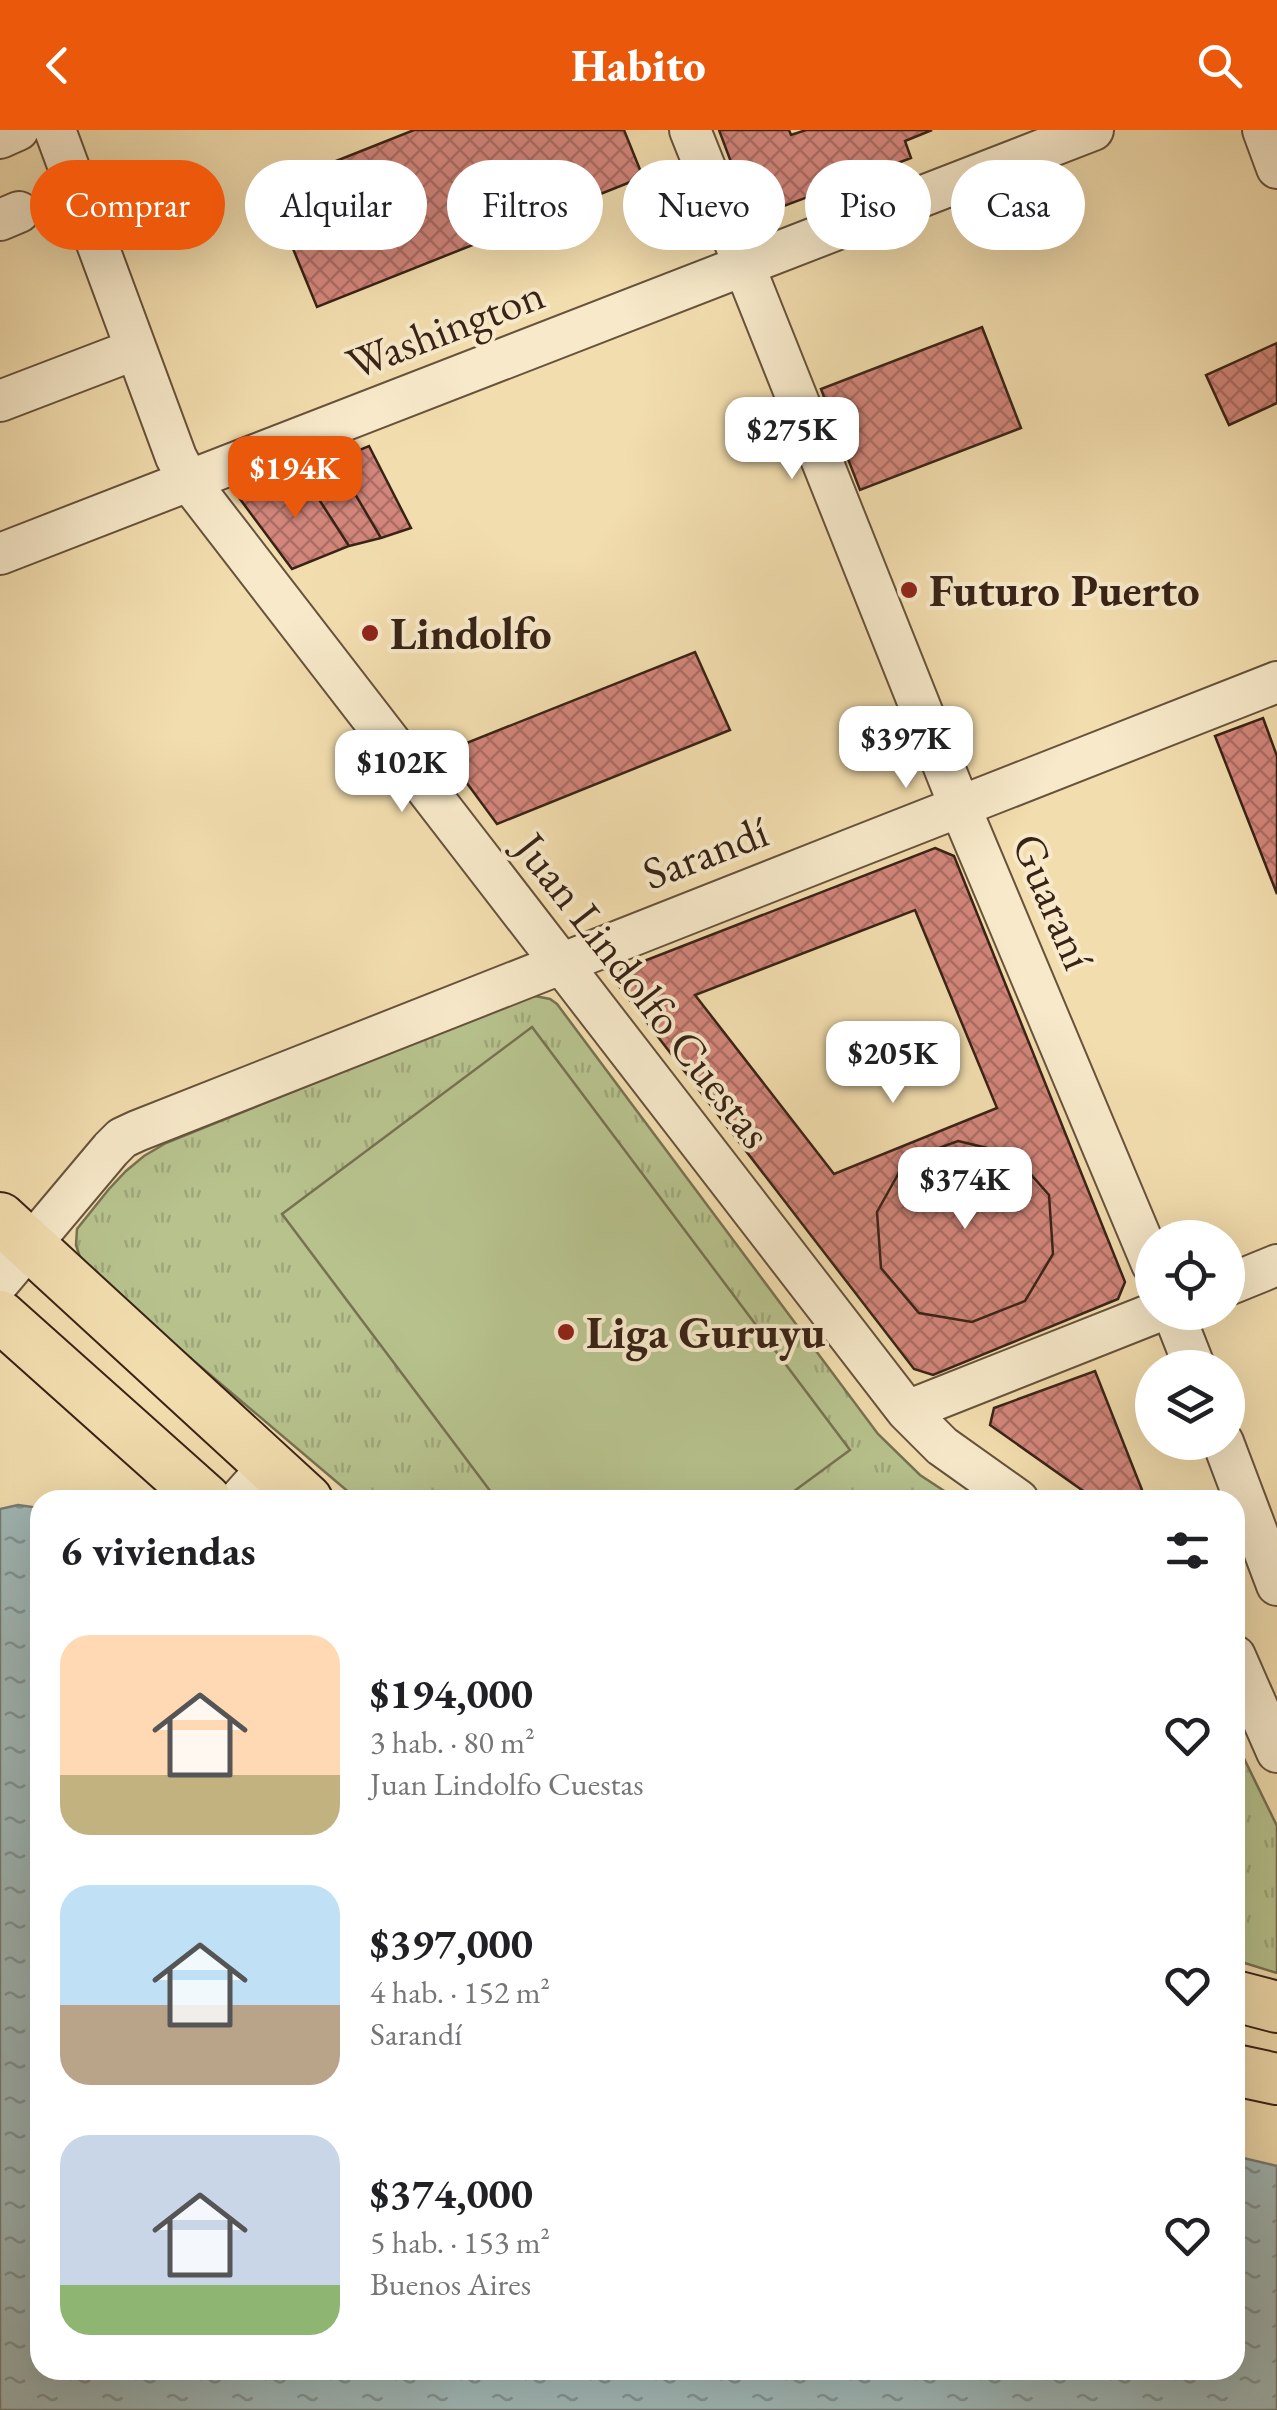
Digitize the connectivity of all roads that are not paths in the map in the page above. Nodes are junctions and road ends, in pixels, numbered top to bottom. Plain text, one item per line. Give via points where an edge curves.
1 (18, 130) edge
2 (56, 130) edge
3 (690, 130) edge
4 (1093, 130) edge
5 (1263, 130) edge
6 (0, 138) edge
7 (1277, 168) edge
8 (744, 267) junction
9 (136, 349) junction
10 (0, 402) edge
11 (188, 480) junction
12 (0, 554) edge
13 (1277, 682) edge
14 (960, 808) junction
15 (560, 962) junction
16 (1135, 1224) edge
17 (10, 1248) edge
18 (1277, 1265) edge
19 (1245, 1278) edge
20 (0, 1316) edge
21 (1135, 1321) edge
22 (908, 1411) junction
23 (1230, 1460) edge
24 (254, 1483) edge
25 (195, 1490) edge
26 (1004, 1490) edge
27 (1241, 1490) edge
28 (1245, 1500) edge
29 (1277, 1585) edge
30 (1245, 1660) edge
31 (1277, 1674) edge
32 (1245, 1679) edge
33 (1277, 1752) edge
34 (1245, 1999) edge
35 (1277, 2007) edge
36 (1245, 2072) edge
37 (1277, 2080) edge

1 - 6 street
2 - 9 street, Juan Lindolfo Cuestas
3 - 8 street, Guaraní
4 - 8 street, Washington
5 - 7 street
8 - 11 street, Washington
8 - 14 street, Guaraní
9 - 10 street
9 - 11 street, Juan Lindolfo Cuestas
11 - 12 street, Washington
11 - 15 street, Juan Lindolfo Cuestas
13 - 14 street, Sarandí
14 - 15 street, Sarandí
14 - 16 street, Guaraní
15 - 17 street, Sarandí via 122,1138
15 - 22 street, Juan Lindolfo Cuestas
17 - 24 main road
18 - 19 street
20 - 25 main road
21 - 22 street
22 - 26 street, Juan Lindolfo Cuestas via 942,1446
23 - 27 street
28 - 29 street
30 - 31 street
32 - 33 street
34 - 35 main road
36 - 37 main road

